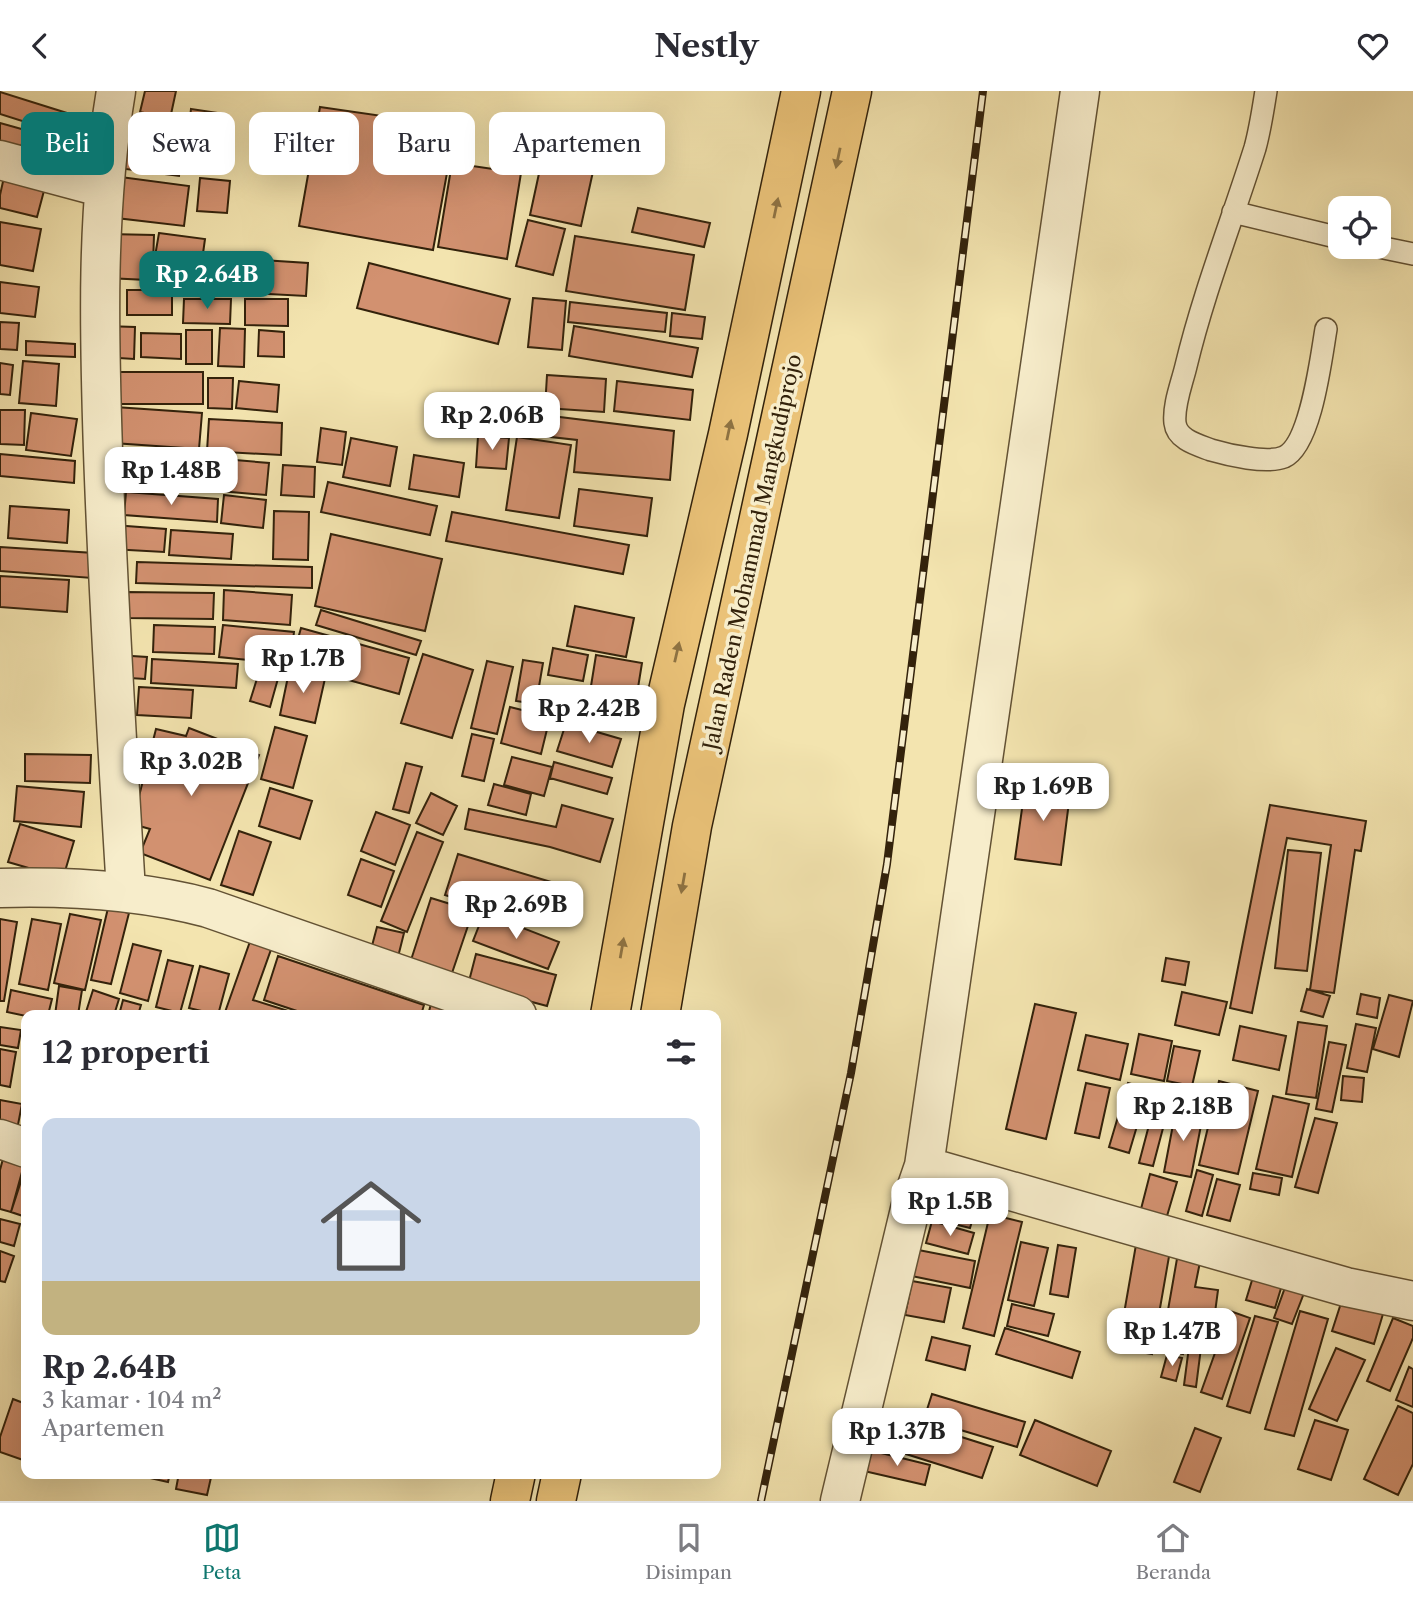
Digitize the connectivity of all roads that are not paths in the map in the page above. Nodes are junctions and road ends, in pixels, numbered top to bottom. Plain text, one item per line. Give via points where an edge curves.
1 (116, 91) edge
2 (801, 91) edge
3 (852, 91) edge
4 (1080, 91) edge
5 (1266, 91) edge
6 (0, 160) edge
7 (104, 188) junction
8 (1233, 212) junction
9 (1328, 235) edge
10 (1391, 249) edge
11 (1413, 254) edge
12 (1326, 329) dead end
13 (665, 704) junction
14 (715, 719) junction
15 (644, 819) junction
16 (692, 826) junction
17 (0, 888) edge
18 (126, 891) junction
19 (503, 1010) edge
20 (611, 1010) edge
21 (661, 1010) edge
22 (0, 1139) edge
23 (21, 1146) edge
24 (924, 1166) junction
25 (1413, 1301) edge
26 (515, 1479) edge
27 (561, 1479) edge
28 (510, 1501) edge
29 (556, 1501) edge
30 (840, 1501) edge

1 - 7 street
13 -> 2 highway
3 -> 14 highway, Jalan Raden Mohammad Mangkudiprojo
4 - 24 street
5 - 8 lane via 1255,146
6 - 7 street
7 - 18 street via 100,358
8 - 9 lane
8 - 12 lane via 1191,344 1175,411 1179,433 1194,444 1228,455 1284,457 1298,446 1306,429
10 - 11 lane
13 - 14 highway via 683,723
13 - 15 highway
14 - 16 highway, Jalan Raden Mohammad Mangkudiprojo
15 - 16 highway via 654,803 668,802 681,808
20 -> 15 highway
16 -> 21 highway, Jalan Raden Mohammad Mangkudiprojo
17 - 18 street
18 - 19 street via 208,908
22 - 23 street
24 - 25 street via 1346,1287
24 - 30 street
26 - 28 highway
27 - 29 highway

